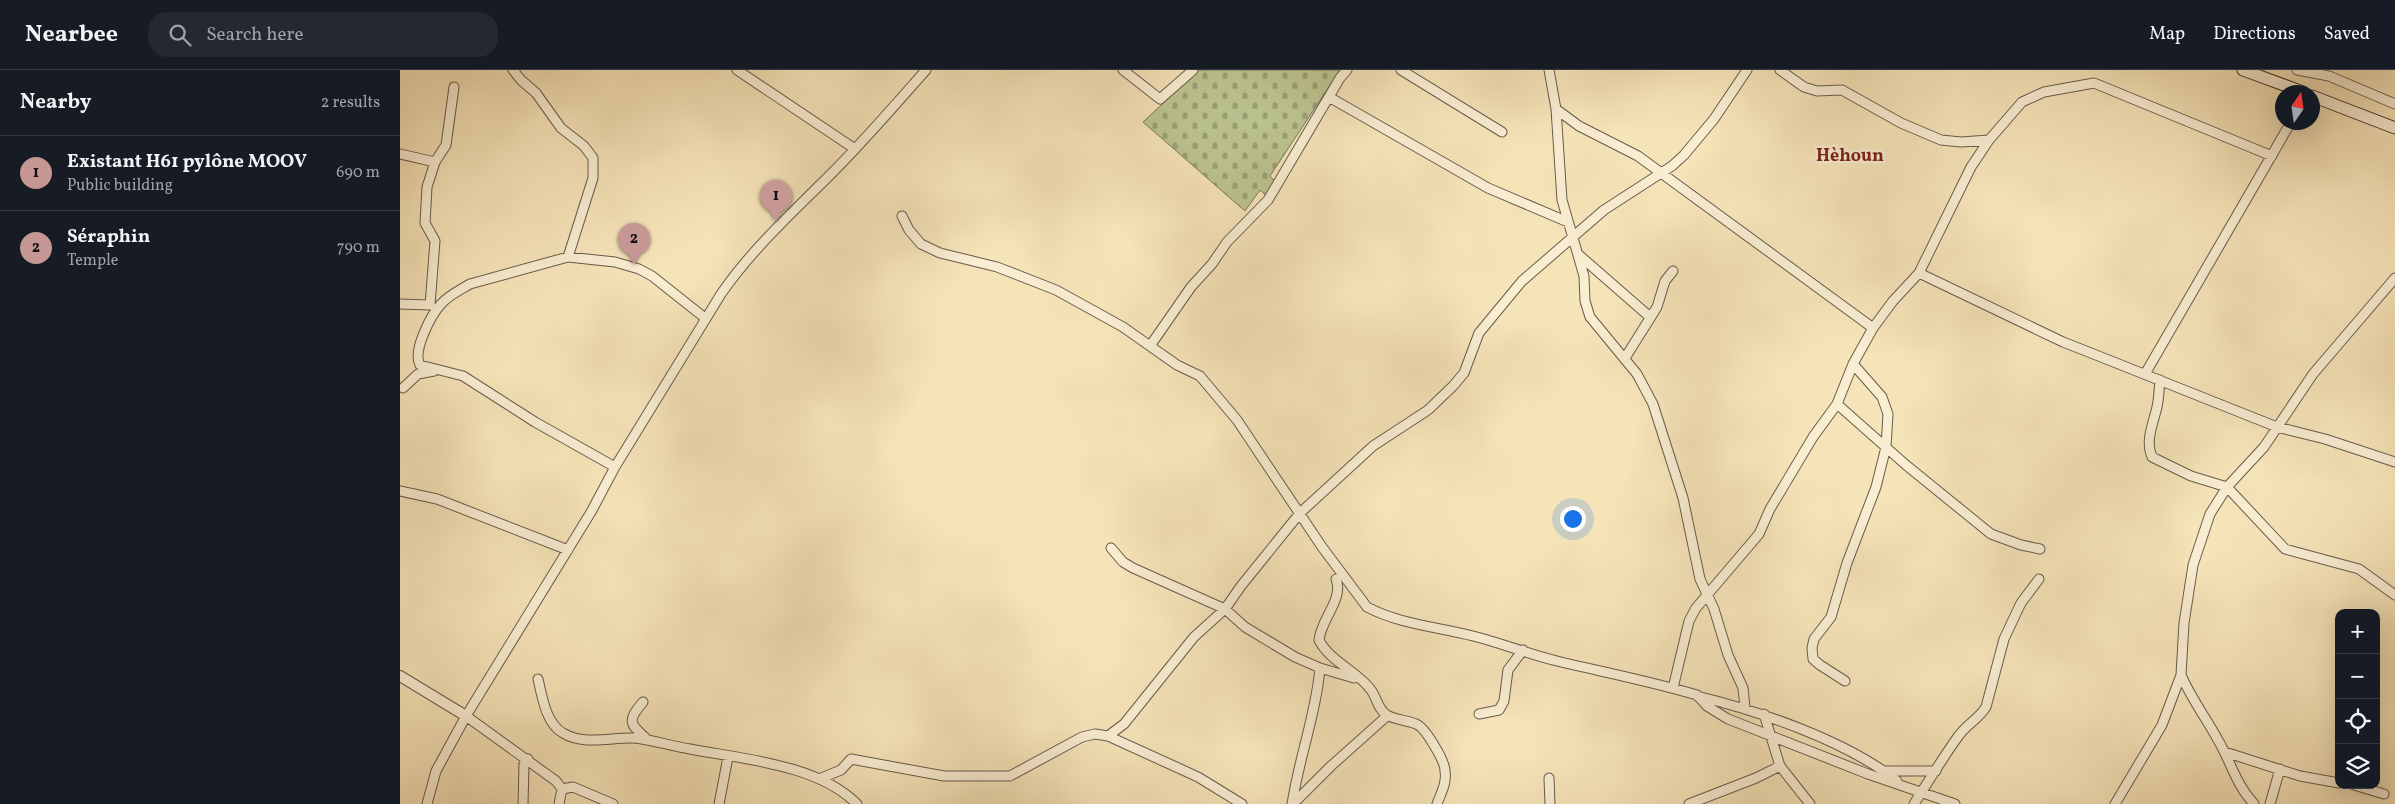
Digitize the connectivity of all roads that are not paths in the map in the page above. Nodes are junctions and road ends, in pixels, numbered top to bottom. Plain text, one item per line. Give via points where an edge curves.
1 (513, 70) edge
2 (737, 70) edge
3 (926, 70) edge
4 (1122, 70) edge
5 (1193, 70) edge
6 (1347, 70) edge
7 (1401, 70) edge
8 (1550, 70) edge
9 (1748, 70) edge
10 (1780, 70) edge
11 (2243, 70) edge
12 (2298, 70) edge
13 (2284, 85) edge
14 (454, 87) dead end
15 (1329, 97) junction
16 (2320, 99) edge
17 (2395, 104) edge
18 (1556, 109) junction
19 (2395, 128) edge
20 (2287, 130) edge
21 (1502, 132) dead end
22 (1989, 140) junction
23 (855, 149) junction
24 (400, 154) edge
25 (2272, 156) junction
26 (434, 162) junction
27 (1661, 173) junction
28 (902, 216) dead end
29 (1568, 222) junction
30 (1572, 238) junction
31 (1578, 254) junction
32 (568, 257) junction
33 (1673, 271) dead end
34 (1919, 273) junction
35 (2395, 278) edge
36 (400, 304) edge
37 (430, 305) junction
38 (440, 305) junction
39 (1650, 317) junction
40 (705, 318) junction
41 (1873, 328) junction
42 (1150, 346) junction
43 (1625, 358) junction
44 (1853, 364) junction
45 (420, 370) junction
46 (2145, 374) junction
47 (2160, 380) junction
48 (403, 388) dead end
49 (1837, 404) junction
50 (2277, 427) junction
51 (1886, 447) junction
52 (2395, 462) edge
53 (615, 467) junction
54 (2227, 487) junction
55 (400, 491) edge
56 (1300, 513) junction
57 (1110, 548) dead end
58 (2040, 549) dead end
59 (568, 550) junction
60 (1336, 579) dead end
61 (2039, 579) dead end
62 (1707, 594) junction
63 (2395, 595) edge
64 (1224, 609) junction
65 (1523, 650) junction
66 (1320, 668) junction
67 (2181, 675) junction
68 (400, 676) edge
69 (538, 679) dead end
70 (1359, 679) junction
71 (1845, 681) dead end
72 (1673, 688) junction
73 (1696, 696) junction
74 (643, 702) dead end
75 (1745, 708) junction
76 (1479, 714) dead end
77 (1764, 714) junction
78 (466, 716) junction
79 (1387, 716) junction
80 (1108, 736) junction
81 (1771, 736) junction
82 (648, 740) junction
83 (2225, 752) junction
84 (728, 757) junction
85 (528, 758) junction
86 (1780, 766) junction
87 (2280, 769) junction
88 (1885, 771) junction
89 (1936, 772) junction
90 (1548, 778) dead end
91 (819, 780) junction
92 (2335, 782) edge
93 (1902, 785) junction
94 (562, 789) junction
95 (2367, 789) edge
96 (1922, 792) junction
97 (2384, 794) dead end
98 (427, 804) edge
99 (523, 804) edge
100 (559, 804) edge
101 (613, 804) edge
102 (719, 804) edge
103 (856, 804) edge
104 (1242, 804) edge
105 (1293, 804) edge
106 (1438, 804) edge
107 (1550, 804) edge
108 (1688, 804) edge
109 (1810, 804) edge
110 (1914, 804) edge
111 (1955, 804) edge
112 (2115, 804) edge
113 (2254, 804) edge
114 (2270, 804) edge

1 - 32 street via 536,93 561,128 593,158 593,178
2 - 23 street
3 - 23 street
4 - 5 street via 1160,99
6 - 15 street
7 - 21 street
8 - 18 street
9 - 27 street via 1684,155
10 - 22 street via 1804,87 1817,91 1842,90 1901,124 1941,140
11 - 13 main road
12 - 17 street via 2329,76
14 - 26 street via 446,145
15 - 29 street via 1488,188
15 - 42 street via 1268,200 1227,242
16 - 19 main road
18 - 27 street via 1579,126 1638,156
18 - 29 street via 1562,200
20 - 25 street
22 - 25 street via 2022,102 2044,92 2094,83
22 - 34 street via 1970,167
23 - 40 street via 778,224 739,268
24 - 26 street
25 - 46 street
26 - 37 street via 428,180 425,218 435,241
27 - 30 street via 1604,210
27 - 41 street
28 - 42 street via 921,244 940,253 997,267 1056,290 1123,327
29 - 30 street
30 - 31 street
30 - 56 street via 1522,281 1479,334 1464,373 1453,386 1428,410 1373,446
31 - 39 street
31 - 43 street via 1590,317
32 - 38 street via 470,284
32 - 40 street via 615,262 639,269 672,290
33 - 39 street
34 - 41 street
34 - 46 street via 2063,342
35 - 50 street via 2313,374
36 - 37 street
37 - 38 street
38 - 45 street via 418,347
39 - 43 street
40 - 53 street
41 - 44 street
42 - 56 street via 1200,376 1209,386 1237,420
43 - 62 street via 1653,404 1683,498 1700,579
44 - 49 street
44 - 51 street via 1882,397 1888,414
45 - 48 street
45 - 53 street via 452,372 473,382
46 - 47 street
47 - 50 street
47 - 54 street via 2149,437 2148,449 2152,457 2191,476
49 - 51 street
49 - 62 street via 1813,437 1759,534
50 - 52 street
50 - 54 street via 2264,447
51 - 58 street via 1991,534
51 - 71 street via 1876,487 1830,617 1814,639 1812,648 1814,659
53 - 59 street
54 - 63 street via 2285,549 2359,569
54 - 67 street via 2210,514 2193,565 2184,623
55 - 59 street via 437,499
56 - 64 street
56 - 65 street via 1367,607 1426,626
57 - 64 street via 1133,568
59 - 78 street
60 - 70 street via 1338,591 1319,640
61 - 89 street via 2021,603 2004,639 1986,707 1958,736
62 - 72 street via 1689,621
62 - 75 street via 1743,688
64 - 66 street via 1277,647
64 - 80 street via 1194,637 1124,724
65 - 72 street
65 - 76 street via 1508,670 1504,701 1499,710
66 - 70 street
66 - 105 street via 1318,690 1297,771
67 - 83 street
67 - 112 street via 2162,725
68 - 78 street
69 - 82 street via 544,703 554,725 562,733 583,739
70 - 79 street via 1371,690
72 - 73 street
73 - 75 street
73 - 81 street via 1720,715
74 - 82 street via 631,722
75 - 77 street
77 - 81 street
77 - 88 street
78 - 85 street
78 - 98 street via 436,771
79 - 105 street
79 - 106 street via 1424,728 1444,766 1444,785
80 - 91 street via 1082,737 1010,776 944,776 851,759 841,770
80 - 104 street via 1198,777
81 - 86 street
81 - 93 street
82 - 84 street
83 - 87 street
83 - 113 street via 2240,788
84 - 91 street via 802,772
84 - 102 street
85 - 94 street
85 - 99 street via 524,764
86 - 108 street
86 - 109 street
87 - 92 street
87 - 114 street
88 - 89 street
88 - 93 street
89 - 96 street
90 - 107 street
91 - 103 street
93 - 96 street
94 - 100 street
94 - 101 street via 573,787
95 - 97 street
96 - 110 street
96 - 111 street

